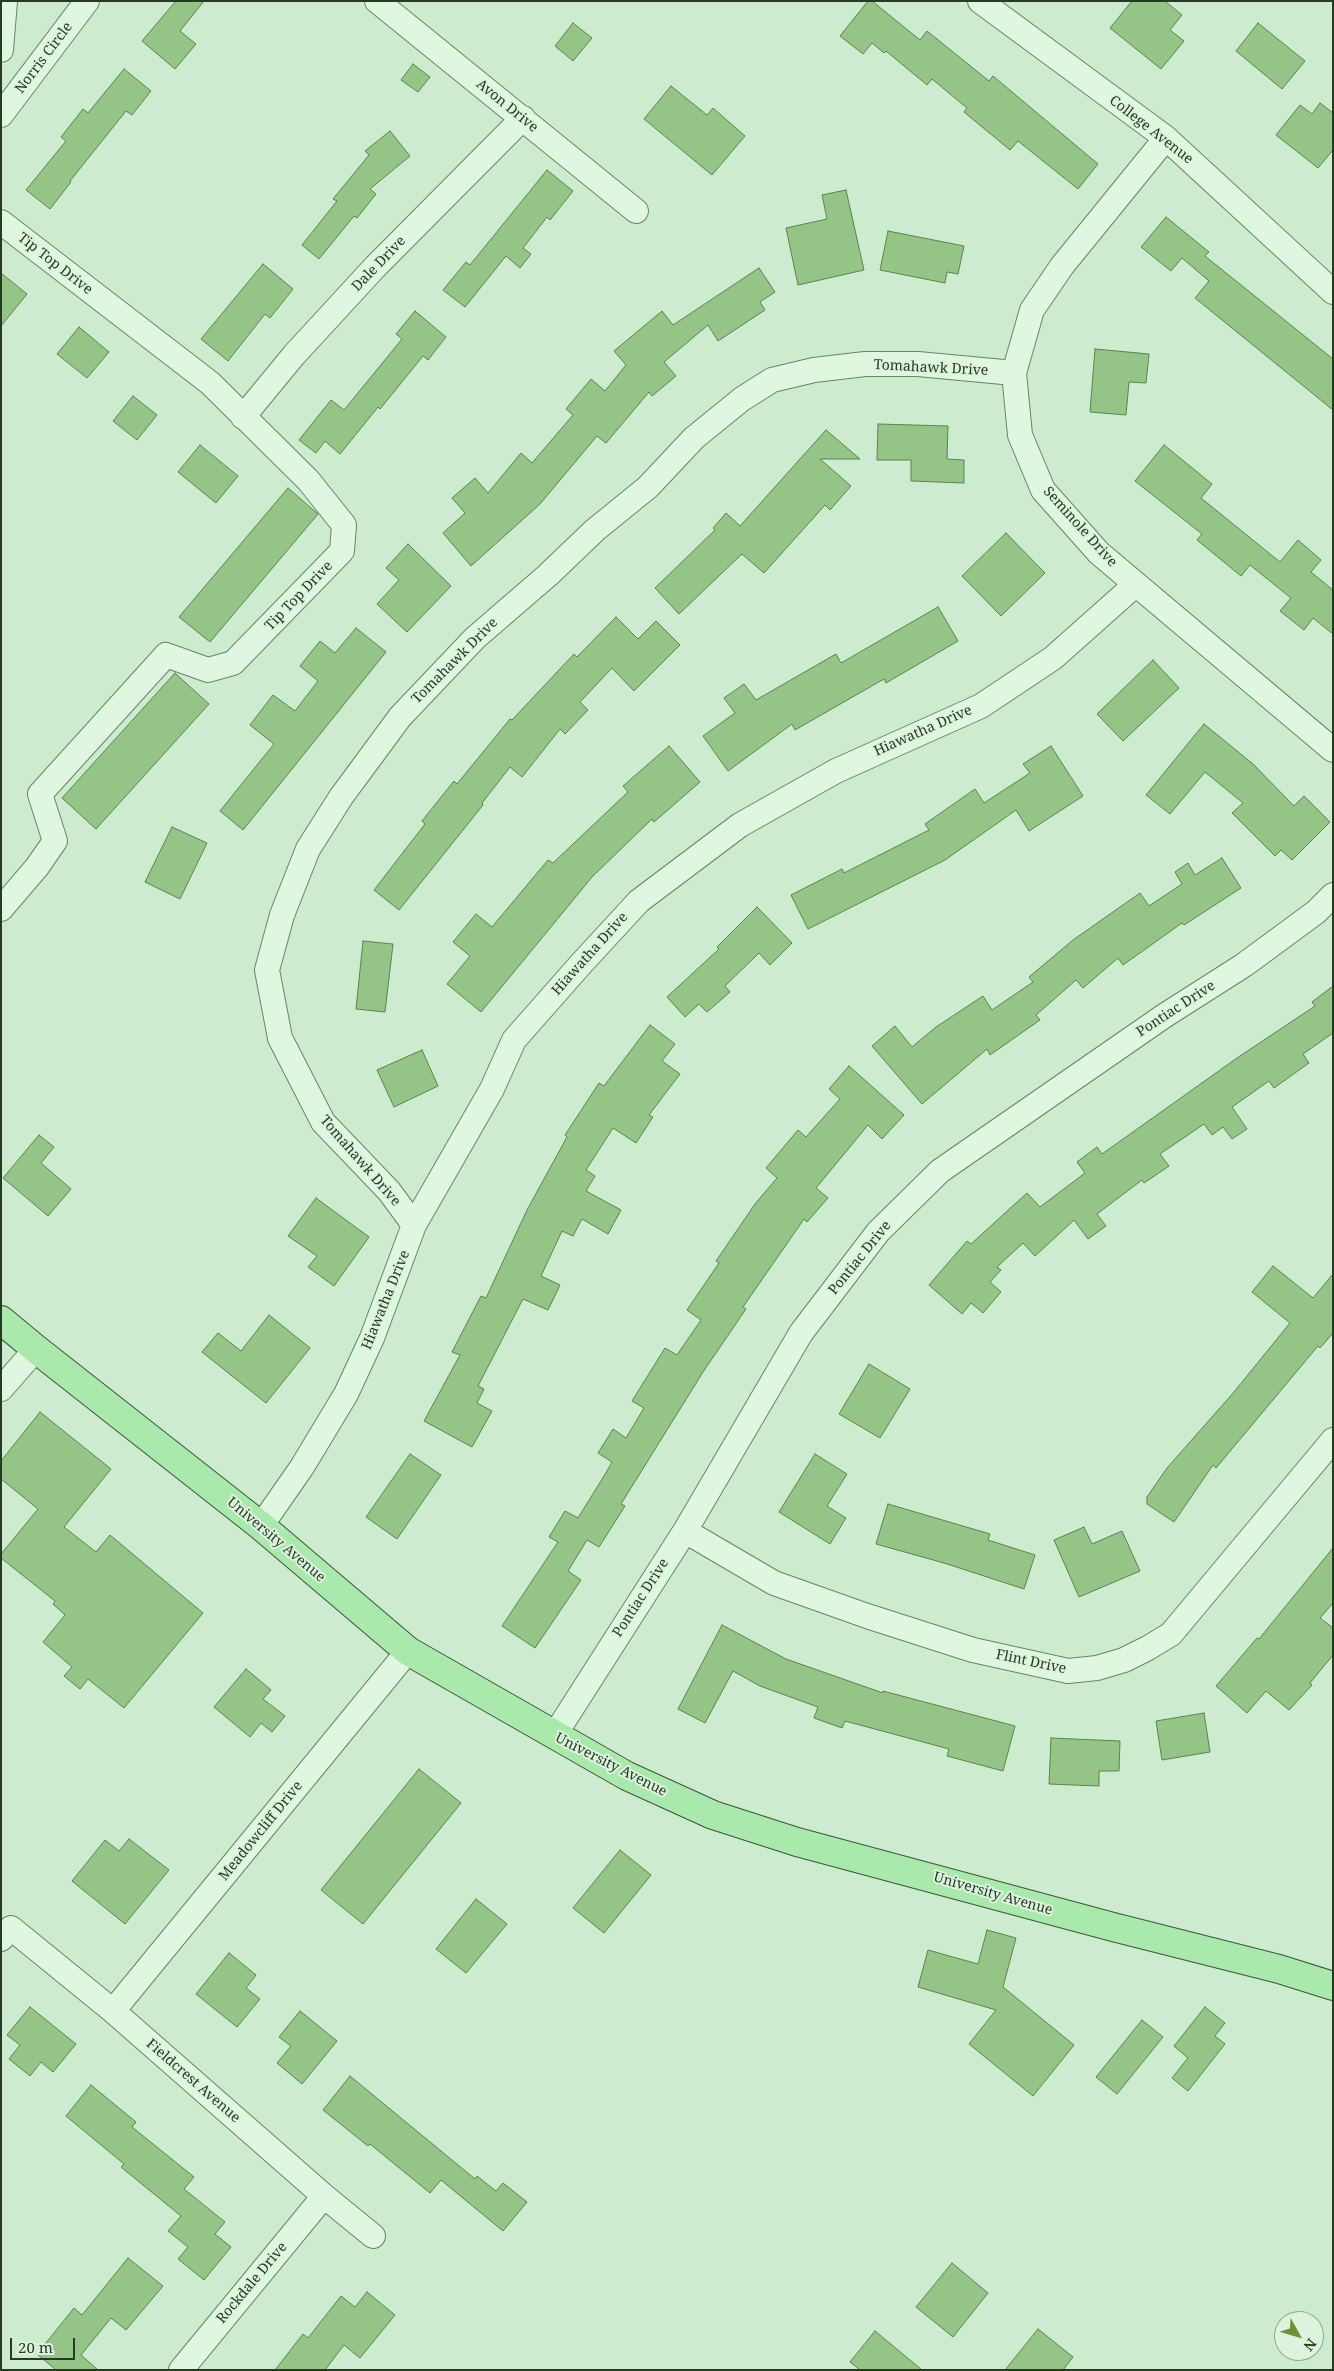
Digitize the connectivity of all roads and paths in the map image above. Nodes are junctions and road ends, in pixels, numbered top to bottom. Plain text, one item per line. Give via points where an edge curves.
1 (5, 1) edge
2 (87, 1) edge
3 (377, 1) edge
4 (980, 1) edge
5 (1007, 9) edge
6 (1, 50) edge
7 (1, 115) edge
8 (523, 118) junction
9 (1166, 138) junction
10 (636, 211) dead end
11 (1, 222) edge
12 (1333, 292) edge
13 (1014, 373) junction
14 (243, 417) junction
15 (1135, 585) junction
16 (1333, 750) edge
17 (1333, 895) edge
18 (1, 909) edge
19 (414, 1224) junction
20 (1, 1320) edge
21 (36, 1349) junction
22 (1, 1389) edge
23 (1333, 1440) edge
24 (261, 1526) junction
25 (685, 1531) junction
26 (408, 1651) junction
27 (554, 1736) junction
28 (6, 1934) edge
29 (1333, 1986) edge
30 (113, 2011) junction
31 (324, 2196) junction
32 (373, 2236) dead end
33 (181, 2370) edge

1 - 6 street
2 - 7 street, Norris Circle
3 - 8 street, Avon Drive
4 - 5 street, College Avenue
5 - 9 street, College Avenue
8 - 10 street, Avon Drive
8 - 14 street, Dale Drive via 375,267 294,355
9 - 12 street, College Avenue
9 - 13 street, Seminole Drive via 1062,266 1032,310
11 - 14 street, Tip Top Drive via 210,383
13 - 15 street, Seminole Drive via 1020,436 1043,490 1099,553
13 - 19 street, Tomahawk Drive via 918,364 865,364 814,370 772,380 742,399 694,438 648,487 594,530 548,576 474,638 400,717 341,797 308,849 282,915 267,970 280,1038 323,1122 388,1191
14 - 18 street, Tip Top Drive via 308,480 344,525 342,552 233,663 208,670 166,655 40,794 55,840
15 - 16 street, Seminole Drive
15 - 19 street, Hiawatha Drive via 1053,658 981,706 836,771 740,825 639,901 514,1040 492,1089
17 - 25 street, Pontiac Drive via 1316,912 1244,965 940,1171 878,1232 801,1332
19 - 24 street, Hiawatha Drive via 372,1338 346,1394 302,1467
20 - 21 main road, University Avenue
21 - 22 street
21 - 24 main road, University Avenue
23 - 25 street, Flint Drive via 1171,1634 1124,1660 1097,1668 1068,1671 973,1650 867,1616 774,1583
24 - 26 main road, University Avenue
25 - 27 street, Pontiac Drive
26 - 27 main road, University Avenue
26 - 30 street, Meadowcliff Drive
27 - 29 main road, University Avenue via 627,1776 713,1815 797,1842
28 - 30 street, Fieldcrest Avenue
30 - 31 street, Fieldcrest Avenue
31 - 32 street, Fieldcrest Avenue
31 - 33 street, Rockdale Drive

